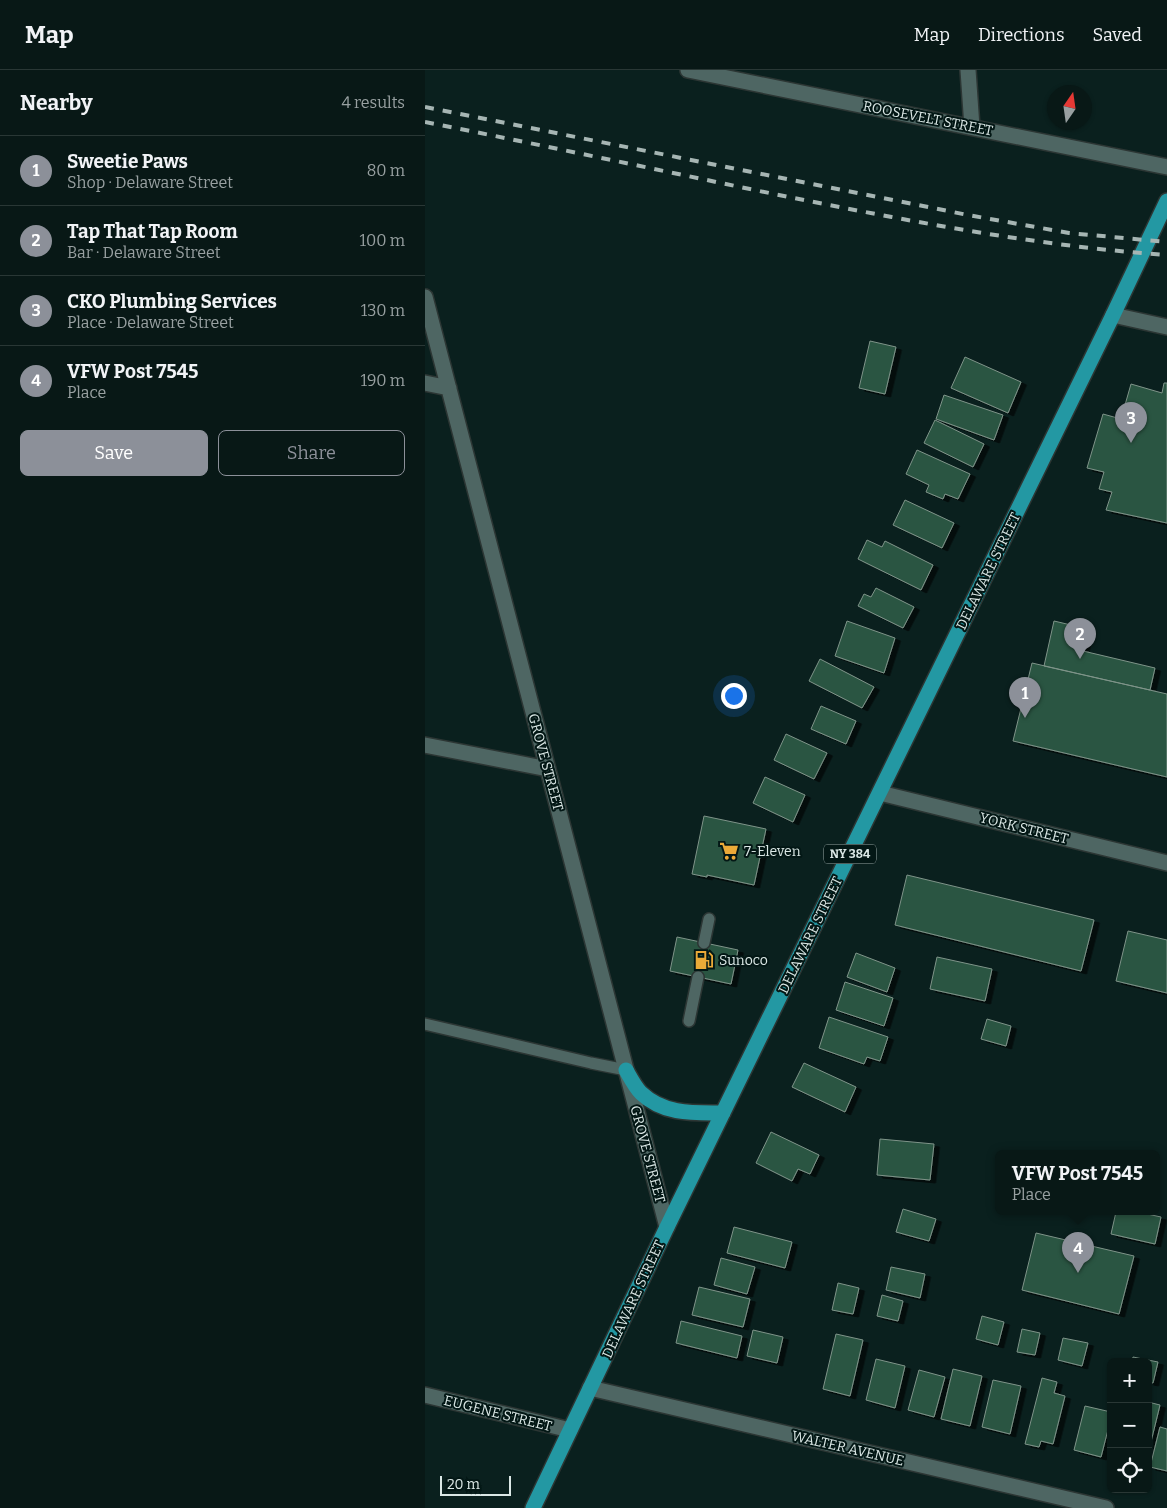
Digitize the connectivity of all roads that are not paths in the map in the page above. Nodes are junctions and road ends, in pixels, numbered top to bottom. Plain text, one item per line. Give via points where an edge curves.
1 (688, 70) edge
2 (968, 70) edge
3 (972, 127) junction
4 (1167, 167) edge
5 (1167, 201) edge
6 (425, 297) edge
7 (1113, 315) junction
8 (1167, 327) edge
9 (425, 383) edge
10 (449, 388) junction
11 (425, 745) edge
12 (548, 769) junction
13 (881, 793) junction
14 (1167, 863) edge
15 (709, 919) dead end
16 (704, 943) dead end
17 (698, 977) dead end
18 (689, 1021) dead end
19 (425, 1024) edge
20 (626, 1070) junction
21 (723, 1113) junction
22 (667, 1227) junction
23 (590, 1388) junction
24 (425, 1395) edge
25 (570, 1430) junction
26 (533, 1508) edge
27 (1106, 1508) edge

1 - 3 street, ROOSEVELT STREET
2 - 3 street
3 - 4 street, ROOSEVELT STREET
5 - 7 main road, DELAWARE STREET / NY 384
6 - 10 street, GROVE STREET
7 - 8 street
7 - 13 main road, DELAWARE STREET / NY 384
9 - 10 street
10 - 12 street, GROVE STREET
11 - 12 street
12 - 20 street, GROVE STREET
13 - 14 street, YORK STREET
13 - 21 main road, DELAWARE STREET / NY 384
15 - 16 lane
17 - 18 lane
19 - 20 lane
20 - 21 main road via 640,1092 659,1106 685,1113
20 - 22 street, GROVE STREET
21 - 22 main road, DELAWARE STREET / NY 384
22 - 23 main road, DELAWARE STREET / NY 384
23 - 25 main road, DELAWARE STREET / NY 384
23 - 27 street, WALTER AVENUE
24 - 25 street, EUGENE STREET
25 - 26 main road, DELAWARE STREET / NY 384

